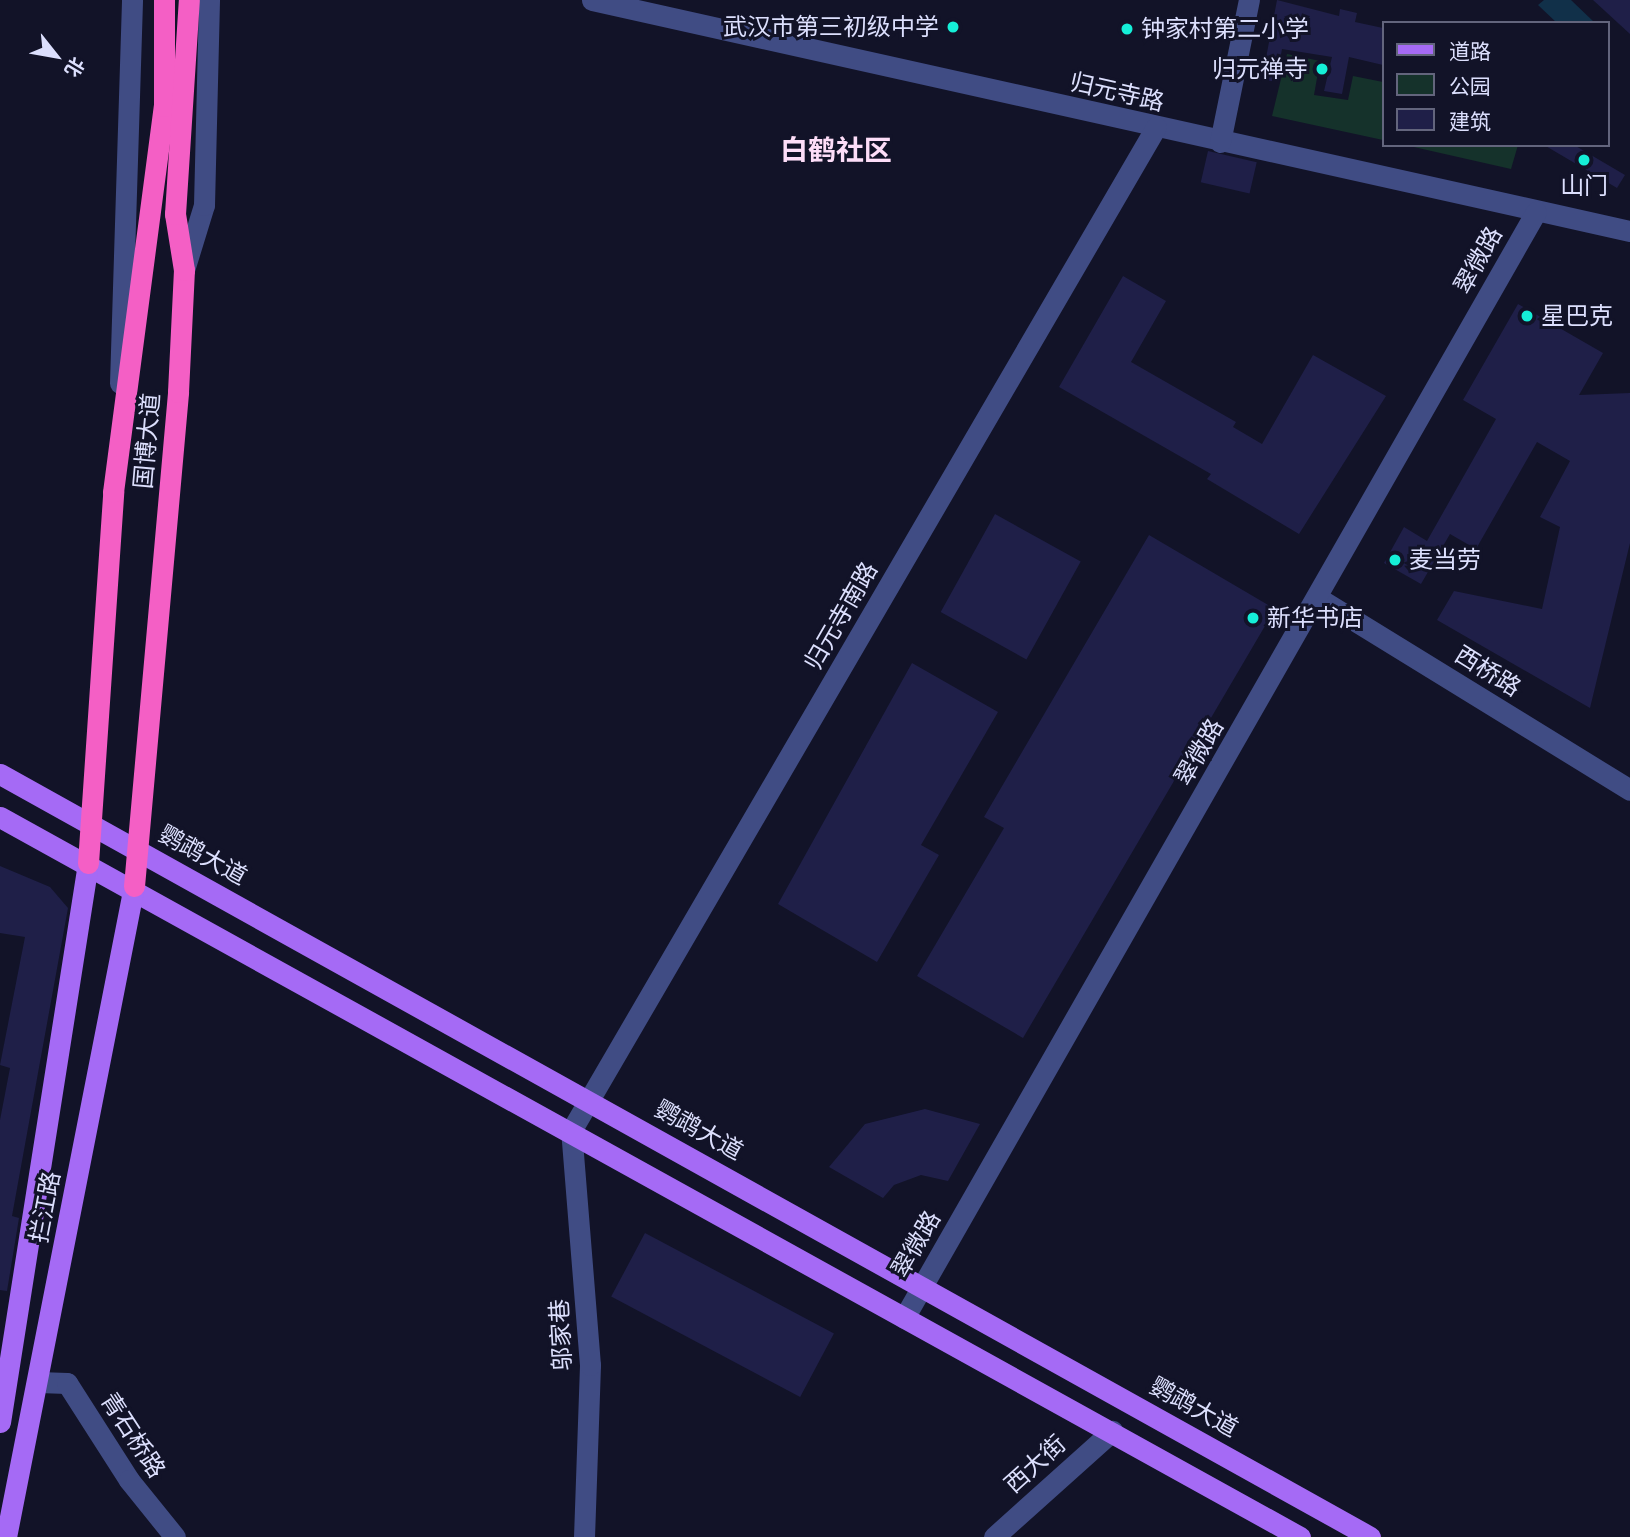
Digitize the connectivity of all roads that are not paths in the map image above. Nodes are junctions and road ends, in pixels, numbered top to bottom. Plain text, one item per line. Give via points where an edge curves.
1 (132, 0) edge
2 (164, 0) edge
3 (189, 0) edge
4 (209, 0) edge
5 (592, 0) edge
6 (1249, 0) edge
7 (1156, 127) junction
8 (1220, 142) junction
9 (1536, 212) junction
10 (164, 214) junction
11 (1630, 231) edge
12 (184, 270) junction
13 (119, 451) junction
14 (1318, 598) junction
15 (0, 774) edge
16 (1630, 790) edge
17 (0, 817) edge
18 (90, 821) junction
19 (135, 848) junction
20 (88, 863) junction
21 (134, 886) junction
22 (590, 1099) junction
23 (571, 1132) junction
24 (922, 1284) junction
25 (904, 1318) junction
26 (38, 1382) junction
27 (1, 1410) edge
28 (1112, 1431) junction
29 (6, 1537) edge
30 (175, 1537) edge
31 (584, 1537) edge
32 (994, 1537) edge
33 (1300, 1537) edge
34 (1370, 1537) edge

1 - 13 street
2 - 10 highway, 国博大道
3 - 10 highway, 国博大道
4 - 12 street via 204,205
5 - 7 street, 归元寺路
6 - 8 street
7 - 8 street, 归元寺路
7 - 22 street, 归元寺南路
8 - 9 street, 归元寺路
9 - 11 street, 归元寺路
9 - 14 street, 翠微路
10 - 12 highway, 国博大道
10 - 13 highway, 国博大道
12 - 19 highway, 国博大道 via 178,392
13 - 18 highway, 国博大道
14 - 16 street, 西桥路
14 - 24 street, 翠微路
15 - 18 main road, 鹦鹉大道
17 - 20 main road
18 - 19 main road, 鹦鹉大道
18 - 20 highway, 国博大道
19 - 21 highway, 国博大道
19 - 22 main road, 鹦鹉大道
20 - 21 main road
20 - 27 main road, 拦江路
21 - 23 main road
21 - 26 main road, 拦江路
22 - 23 street, 归元寺南路
22 - 24 main road, 鹦鹉大道
23 - 25 main road
23 - 31 street, 邬家巷 via 590,1365
24 - 25 street, 翠微路
24 - 34 main road, 鹦鹉大道
25 - 28 main road
26 - 27 main road
26 - 29 main road, 拦江路
26 - 30 street, 青石桥路 via 67,1383 128,1480
28 - 32 street, 西大街
28 - 33 main road

